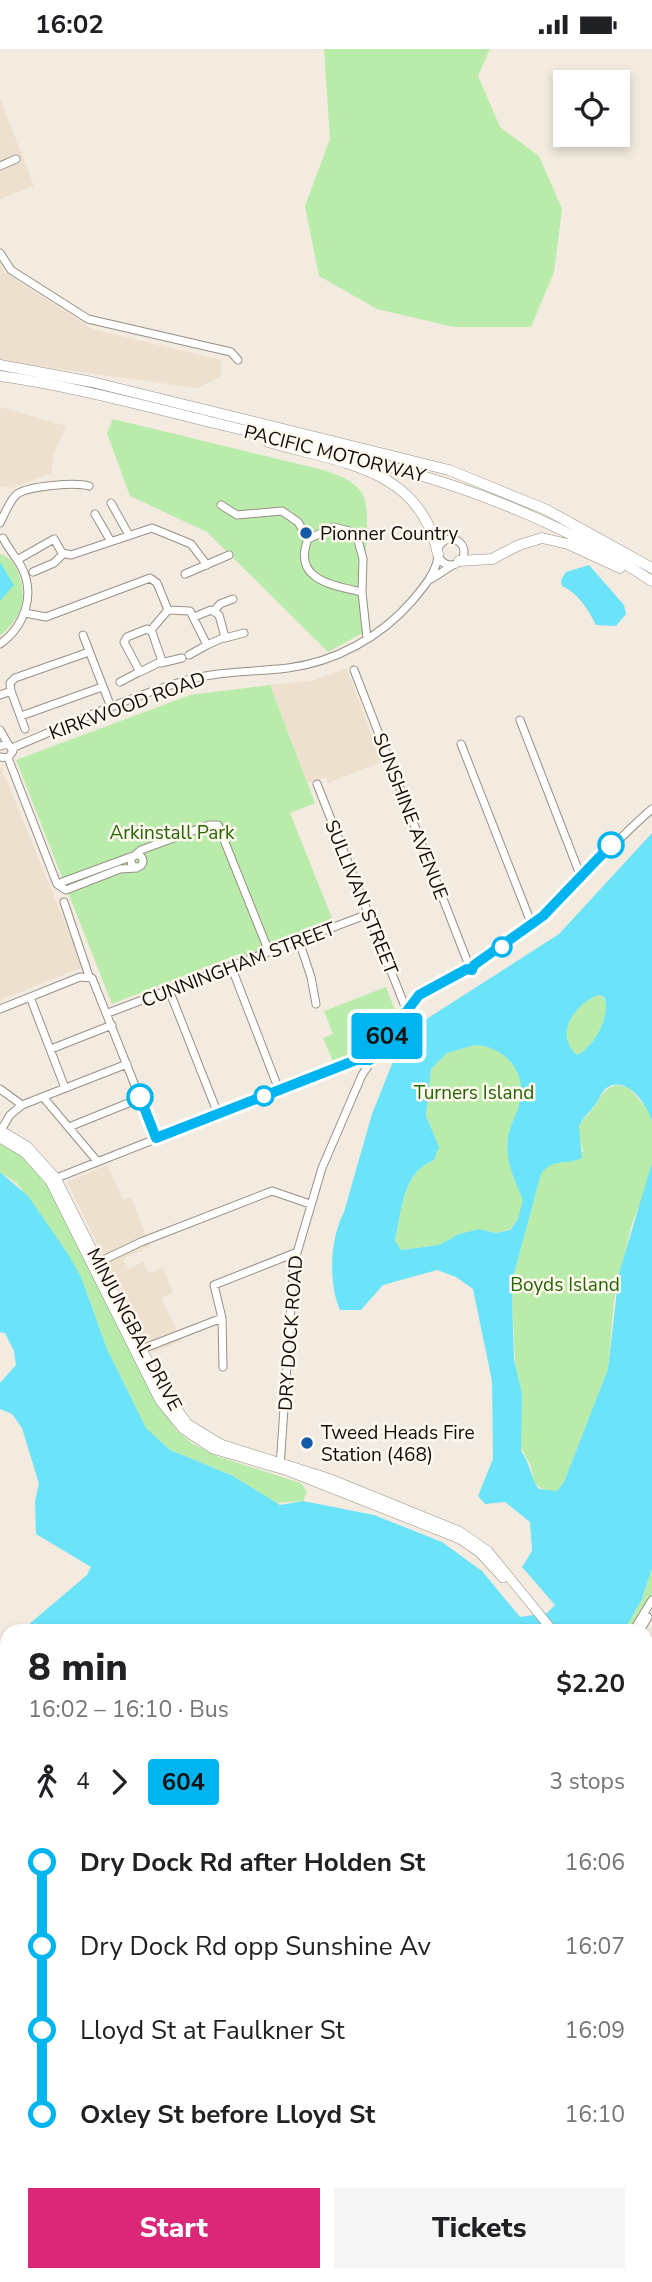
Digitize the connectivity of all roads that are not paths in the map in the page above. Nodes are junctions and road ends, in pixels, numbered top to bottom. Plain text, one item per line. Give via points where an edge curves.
1 (16, 159) dead end
2 (0, 166) edge
3 (0, 253) edge
4 (237, 360) dead end
5 (0, 365) edge
6 (0, 376) edge
7 (257, 433) junction
8 (89, 486) dead end
9 (111, 503) dead end
10 (221, 505) dead end
11 (8, 511) junction
12 (95, 515) dead end
13 (0, 523) edge
14 (129, 535) junction
15 (1, 536) edge
16 (308, 539) junction
17 (110, 540) junction
18 (0, 548) edge
19 (64, 554) junction
20 (438, 554) junction
21 (229, 555) dead end
22 (16, 559) junction
23 (457, 562) junction
24 (207, 565) junction
25 (652, 568) edge
26 (633, 569) junction
27 (33, 572) dead end
28 (185, 574) dead end
29 (652, 582) edge
30 (425, 585) junction
31 (362, 592) junction
32 (233, 599) dead end
33 (168, 610) junction
34 (25, 611) junction
35 (214, 611) junction
36 (194, 617) junction
37 (151, 630) junction
38 (244, 633) dead end
39 (83, 635) dead end
40 (225, 638) junction
41 (367, 639) junction
42 (0, 644) edge
43 (207, 645) junction
44 (89, 652) junction
45 (161, 663) junction
46 (354, 670) dead end
47 (139, 672) junction
48 (120, 682) dead end
49 (102, 687) junction
50 (4, 695) edge
51 (109, 702) dead end
52 (21, 716) junction
53 (520, 720) dead end
54 (25, 729) dead end
55 (0, 730) edge
56 (461, 744) dead end
57 (7, 746) edge
58 (4, 757) edge
59 (317, 784) dead end
60 (652, 809) edge
61 (152, 848) junction
62 (134, 856) junction
63 (140, 865) junction
64 (581, 877) junction
65 (57, 884) junction
66 (64, 902) dead end
67 (368, 914) junction
68 (533, 925) junction
69 (299, 941) junction
70 (269, 952) junction
71 (470, 965) junction
72 (231, 966) junction
73 (92, 979) junction
74 (169, 990) junction
75 (30, 997) junction
76 (316, 1004) dead end
77 (0, 1009) edge
78 (406, 1009) junction
79 (108, 1013) junction
80 (112, 1025) junction
81 (51, 1049) junction
82 (370, 1060) junction
83 (127, 1064) junction
84 (65, 1088) junction
85 (0, 1089) edge
86 (279, 1090) junction
87 (43, 1097) junction
88 (141, 1098) junction
89 (22, 1105) junction
90 (218, 1114) junction
91 (69, 1127) junction
92 (0, 1133) edge
93 (156, 1138) junction
94 (97, 1161) junction
95 (53, 1179) junction
96 (310, 1204) junction
97 (295, 1253) junction
98 (99, 1262) junction
99 (222, 1318) junction
100 (142, 1349) junction
101 (223, 1367) dead end
102 (280, 1466) junction
103 (652, 1600) edge
104 (526, 1602) junction
105 (652, 1610) edge
106 (542, 1624) edge
107 (549, 1624) edge
108 (639, 1624) edge
109 (641, 1624) edge

1 - 2 street
3 - 4 street via 11,270 88,319 230,352
5 - 25 highway, PACIFIC MOTORWAY via 92,382 449,470 547,510
6 - 7 highway, PACIFIC MOTORWAY
7 - 20 highway via 260,440 398,485 427,518
7 - 26 highway, PACIFIC MOTORWAY via 477,492 552,524
8 - 11 street via 75,483 24,491
9 - 14 street
10 - 16 street via 237,515 282,511 298,522
11 - 13 street
11 - 15 street
12 - 17 street
14 - 17 street
14 - 24 street via 158,529 191,544
15 - 18 street
15 - 22 street
16 - 31 street via 303,551 305,565 318,581
16 - 31 street via 334,527 356,533 363,559
17 - 19 street
18 - 22 street
19 - 22 street via 54,539
19 - 27 street
20 - 23 street via 445,563
20 - 23 street via 444,541 457,540 464,551
20 - 30 street, KIRKWOOD ROAD
21 - 24 street
22 - 34 street via 27,586
23 - 26 highway via 492,559 542,538 568,544 627,571
23 - 30 street, KIRKWOOD ROAD
24 - 28 street
26 - 29 highway, PACIFIC MOTORWAY
30 - 41 street, KIRKWOOD ROAD via 402,612
31 - 41 street
32 - 35 street
33 - 34 street via 157,583 149,578 52,614
33 - 36 street via 186,609
33 - 37 street
34 - 42 street via 14,632
35 - 36 street
35 - 40 street
36 - 43 street
37 - 45 street
37 - 47 street via 125,640
38 - 40 street
39 - 44 street
40 - 43 street
41 - 57 street, KIRKWOOD ROAD via 311,663 185,681
43 - 45 street
44 - 49 street
44 - 50 street via 13,679
45 - 47 street
46 - 71 street, SUNSHINE AVENUE
47 - 48 street
49 - 51 street
49 - 52 street
50 - 52 street
52 - 54 street
53 - 64 street
55 - 57 street
56 - 68 street
57 - 58 street
58 - 65 street
59 - 67 street, SULLIVAN STREET
60 - 64 street, DRY DOCK ROAD
61 - 62 street
61 - 63 street
61 - 70 street via 209,825 220,827
62 - 63 street via 131,863
62 - 65 street
63 - 65 street via 66,890
64 - 68 street, DRY DOCK ROAD
66 - 73 street
67 - 69 street, CUNNINGHAM STREET
67 - 78 street, SULLIVAN STREET
68 - 71 street, DRY DOCK ROAD
69 - 70 street, CUNNINGHAM STREET
69 - 76 street
70 - 72 street, CUNNINGHAM STREET
71 - 78 street, DRY DOCK ROAD via 426,989
72 - 74 street, CUNNINGHAM STREET
72 - 86 street
73 - 75 street
73 - 79 street
74 - 79 street, CUNNINGHAM STREET
74 - 90 street
75 - 77 street
75 - 81 street
78 - 82 street, DRY DOCK ROAD
79 - 80 street
80 - 81 street
80 - 83 street
81 - 84 street
82 - 86 street via 356,1060
82 - 96 street, DRY DOCK ROAD
83 - 84 street
83 - 88 street
84 - 87 street
85 - 89 street
86 - 90 street
87 - 89 street
87 - 91 street
88 - 91 street
88 - 93 street
89 - 92 street
90 - 93 street
91 - 94 street
92 - 95 main road, MINJUNGBAL DRIVE
93 - 94 street
94 - 95 street
95 - 98 main road, MINJUNGBAL DRIVE
95 - 102 main road, MINJUNGBAL DRIVE via 146,1374 172,1417 207,1446
96 - 97 street, DRY DOCK ROAD
96 - 98 street via 272,1191
97 - 99 street via 216,1283 213,1291
97 - 102 street, DRY DOCK ROAD
98 - 100 main road, MINJUNGBAL DRIVE
99 - 100 street
99 - 101 street
100 - 102 main road, MINJUNGBAL DRIVE via 167,1398 188,1424 221,1444
102 - 104 main road, MINJUNGBAL DRIVE via 459,1531 488,1551
103 - 108 street
104 - 106 main road, MINJUNGBAL DRIVE
104 - 107 main road, MINJUNGBAL DRIVE
105 - 109 street

